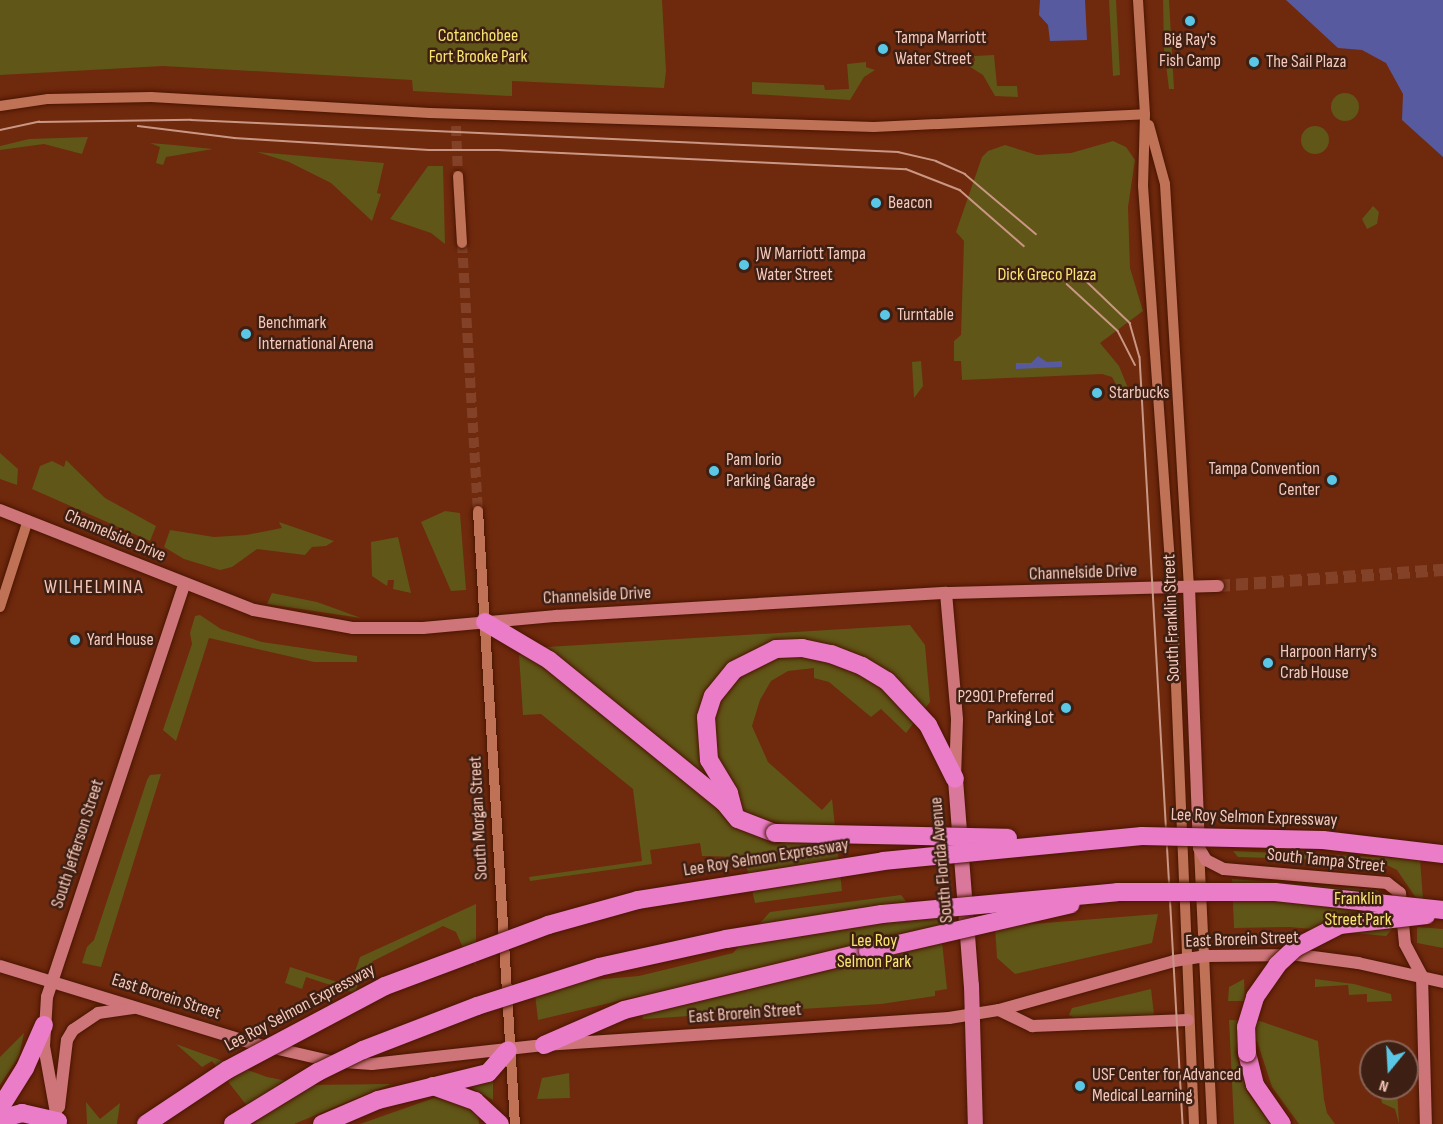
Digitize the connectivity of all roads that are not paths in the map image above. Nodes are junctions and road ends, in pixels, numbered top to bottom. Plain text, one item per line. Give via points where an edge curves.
1 (1138, 0) edge
2 (0, 106) edge
3 (1145, 114) junction
4 (458, 176) tunnel mouth
5 (462, 243) tunnel mouth
6 (0, 510) edge
7 (478, 511) tunnel mouth
8 (28, 520) junction
9 (184, 584) junction
10 (1218, 586) tunnel mouth
11 (1189, 587) junction
12 (1172, 588) junction
13 (946, 593) junction
14 (0, 607) edge
15 (485, 622) junction
16 (955, 779) junction
17 (734, 812) junction
18 (1063, 841) junction
19 (1199, 848) junction
20 (1443, 854) edge
21 (1117, 892) junction
22 (1443, 912) edge
23 (1207, 956) junction
24 (1185, 959) junction
25 (0, 966) edge
26 (1422, 976) junction
27 (52, 982) junction
28 (1443, 982) edge
29 (139, 1007) junction
30 (999, 1010) junction
31 (971, 1015) junction
32 (1188, 1020) junction
33 (44, 1025) junction
34 (544, 1045) junction
35 (508, 1050) junction
36 (428, 1085) junction
37 (0, 1108) edge
38 (0, 1119) edge
39 (58, 1122) edge
40 (146, 1124) edge
41 (233, 1124) edge
42 (322, 1124) edge
43 (500, 1124) edge
44 (515, 1124) edge
45 (975, 1124) edge
46 (1194, 1124) edge
47 (1212, 1124) edge
48 (1282, 1124) edge
49 (1426, 1124) edge

1 - 3 street, South Franklin Street
2 - 3 street via 48,99 151,97 457,120 874,127
3 - 11 street, South Franklin Street via 1166,184
3 - 12 street, South Franklin Street via 1143,186
4 - 5 street
6 - 8 main road, Channelside Drive
7 - 15 street, South Morgan Street
8 - 9 main road, Channelside Drive
8 - 14 street
9 - 15 main road, Channelside Drive via 254,610 331,626 423,628
9 - 27 main road, South Jefferson Street
10 - 11 main road, Channelside Drive
11 - 12 main road, Channelside Drive
11 - 19 main road, South Franklin Street
12 - 13 main road, Channelside Drive
12 - 24 street, South Franklin Street
13 - 15 main road, Channelside Drive
13 - 16 main road, South Florida Avenue via 957,720
15 - 17 highway via 549,660
15 - 35 street, South Morgan Street
16 - 17 highway via 928,724 886,681 831,654 802,648 776,650 754,657 734,670 713,696 706,717 709,760 729,793
16 - 31 main road, South Florida Avenue
17 - 18 highway, bridge via 738,819 775,834
18 - 20 highway, Lee Roy Selmon Expressway, bridge via 1241,836 1334,841
18 - 40 highway, Lee Roy Selmon Expressway, bridge via 883,861 649,898 548,925 396,981 314,1021 227,1070
19 - 23 street, South Franklin Street
19 - 26 main road, South Tampa Street via 1206,860 1224,869 1387,882 1400,893 1405,944
21 - 22 highway, bridge via 1308,894
21 - 34 highway, bridge via 634,1007
21 - 41 highway, bridge via 882,914 726,939 599,967 477,1006 363,1050
22 - 48 highway, bridge via 1340,925 1295,948 1276,965 1255,997 1246,1027 1247,1053 1256,1084
23 - 24 main road, East Brorein Street
23 - 26 main road, East Brorein Street via 1298,955
23 - 47 street, South Franklin Street
24 - 30 main road, East Brorein Street
24 - 32 street, South Franklin Street
25 - 27 main road, East Brorein Street
26 - 28 main road, East Brorein Street
26 - 49 main road, South Tampa Street
27 - 29 main road, East Brorein Street
27 - 33 main road, South Jefferson Street
29 - 35 main road, East Brorein Street via 252,1043 330,1061 398,1063
29 - 39 main road via 98,1013 73,1030 67,1040
30 - 31 main road, East Brorein Street
30 - 32 main road via 1032,1026
31 - 34 main road, East Brorein Street
31 - 45 main road, South Florida Avenue
32 - 46 street, South Franklin Street
33 - 37 highway via 25,1068
33 - 39 main road, South Jefferson Street
34 - 35 main road, East Brorein Street
35 - 36 highway via 488,1073
35 - 44 street, South Morgan Street
36 - 42 highway
36 - 43 highway via 475,1101
38 - 39 highway via 22,1113

